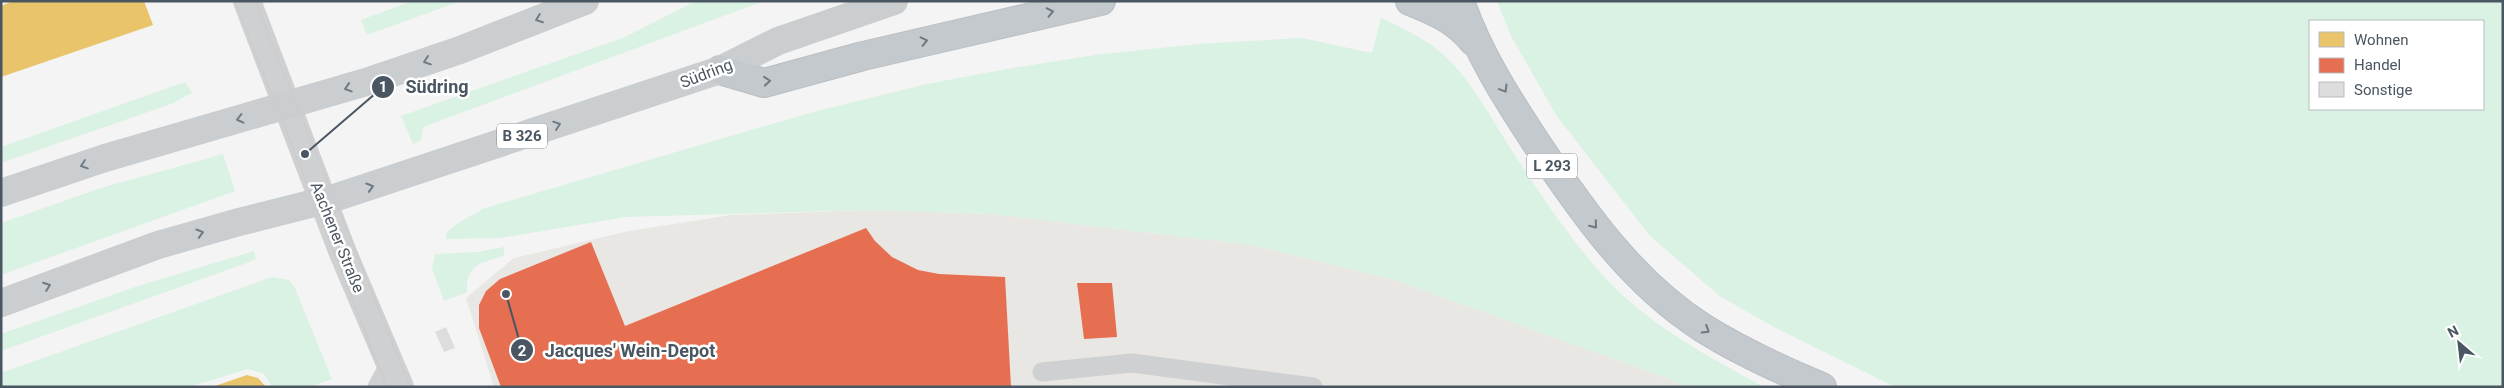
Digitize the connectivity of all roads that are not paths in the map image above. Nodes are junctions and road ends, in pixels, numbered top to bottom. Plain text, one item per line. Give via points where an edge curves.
1 (247, 1) edge
2 (585, 1) edge
3 (852, 1) edge
4 (894, 1) edge
5 (1101, 1) edge
6 (1410, 1) edge
7 (1460, 1) edge
8 (778, 42) junction
9 (1479, 48) junction
10 (720, 70) junction
11 (287, 107) junction
12 (1, 193) edge
13 (323, 201) junction
14 (1, 303) edge
15 (1042, 372) dead end
16 (395, 375) edge
17 (377, 387) edge
18 (1313, 387) edge
19 (1822, 387) edge

1 - 11 street, Aachener Straße
2 -> 11 main road via 460,50
3 - 8 main road
4 - 8 main road, Südring / B 326
10 -> 5 highway via 764,83 882,51
6 - 9 highway via 1442,14 1464,30
7 - 9 highway
8 - 10 main road, Südring / B 326
9 -> 19 highway, L 293 via 1563,182 1638,275 1703,328 1762,362
13 -> 10 main road, Südring / B 326
11 -> 12 main road via 123,153
11 - 13 street, Aachener Straße
14 -> 13 main road, Südring / B 326 via 158,245
13 - 16 street, Aachener Straße
15 - 18 lane via 1132,363
16 - 17 lane

